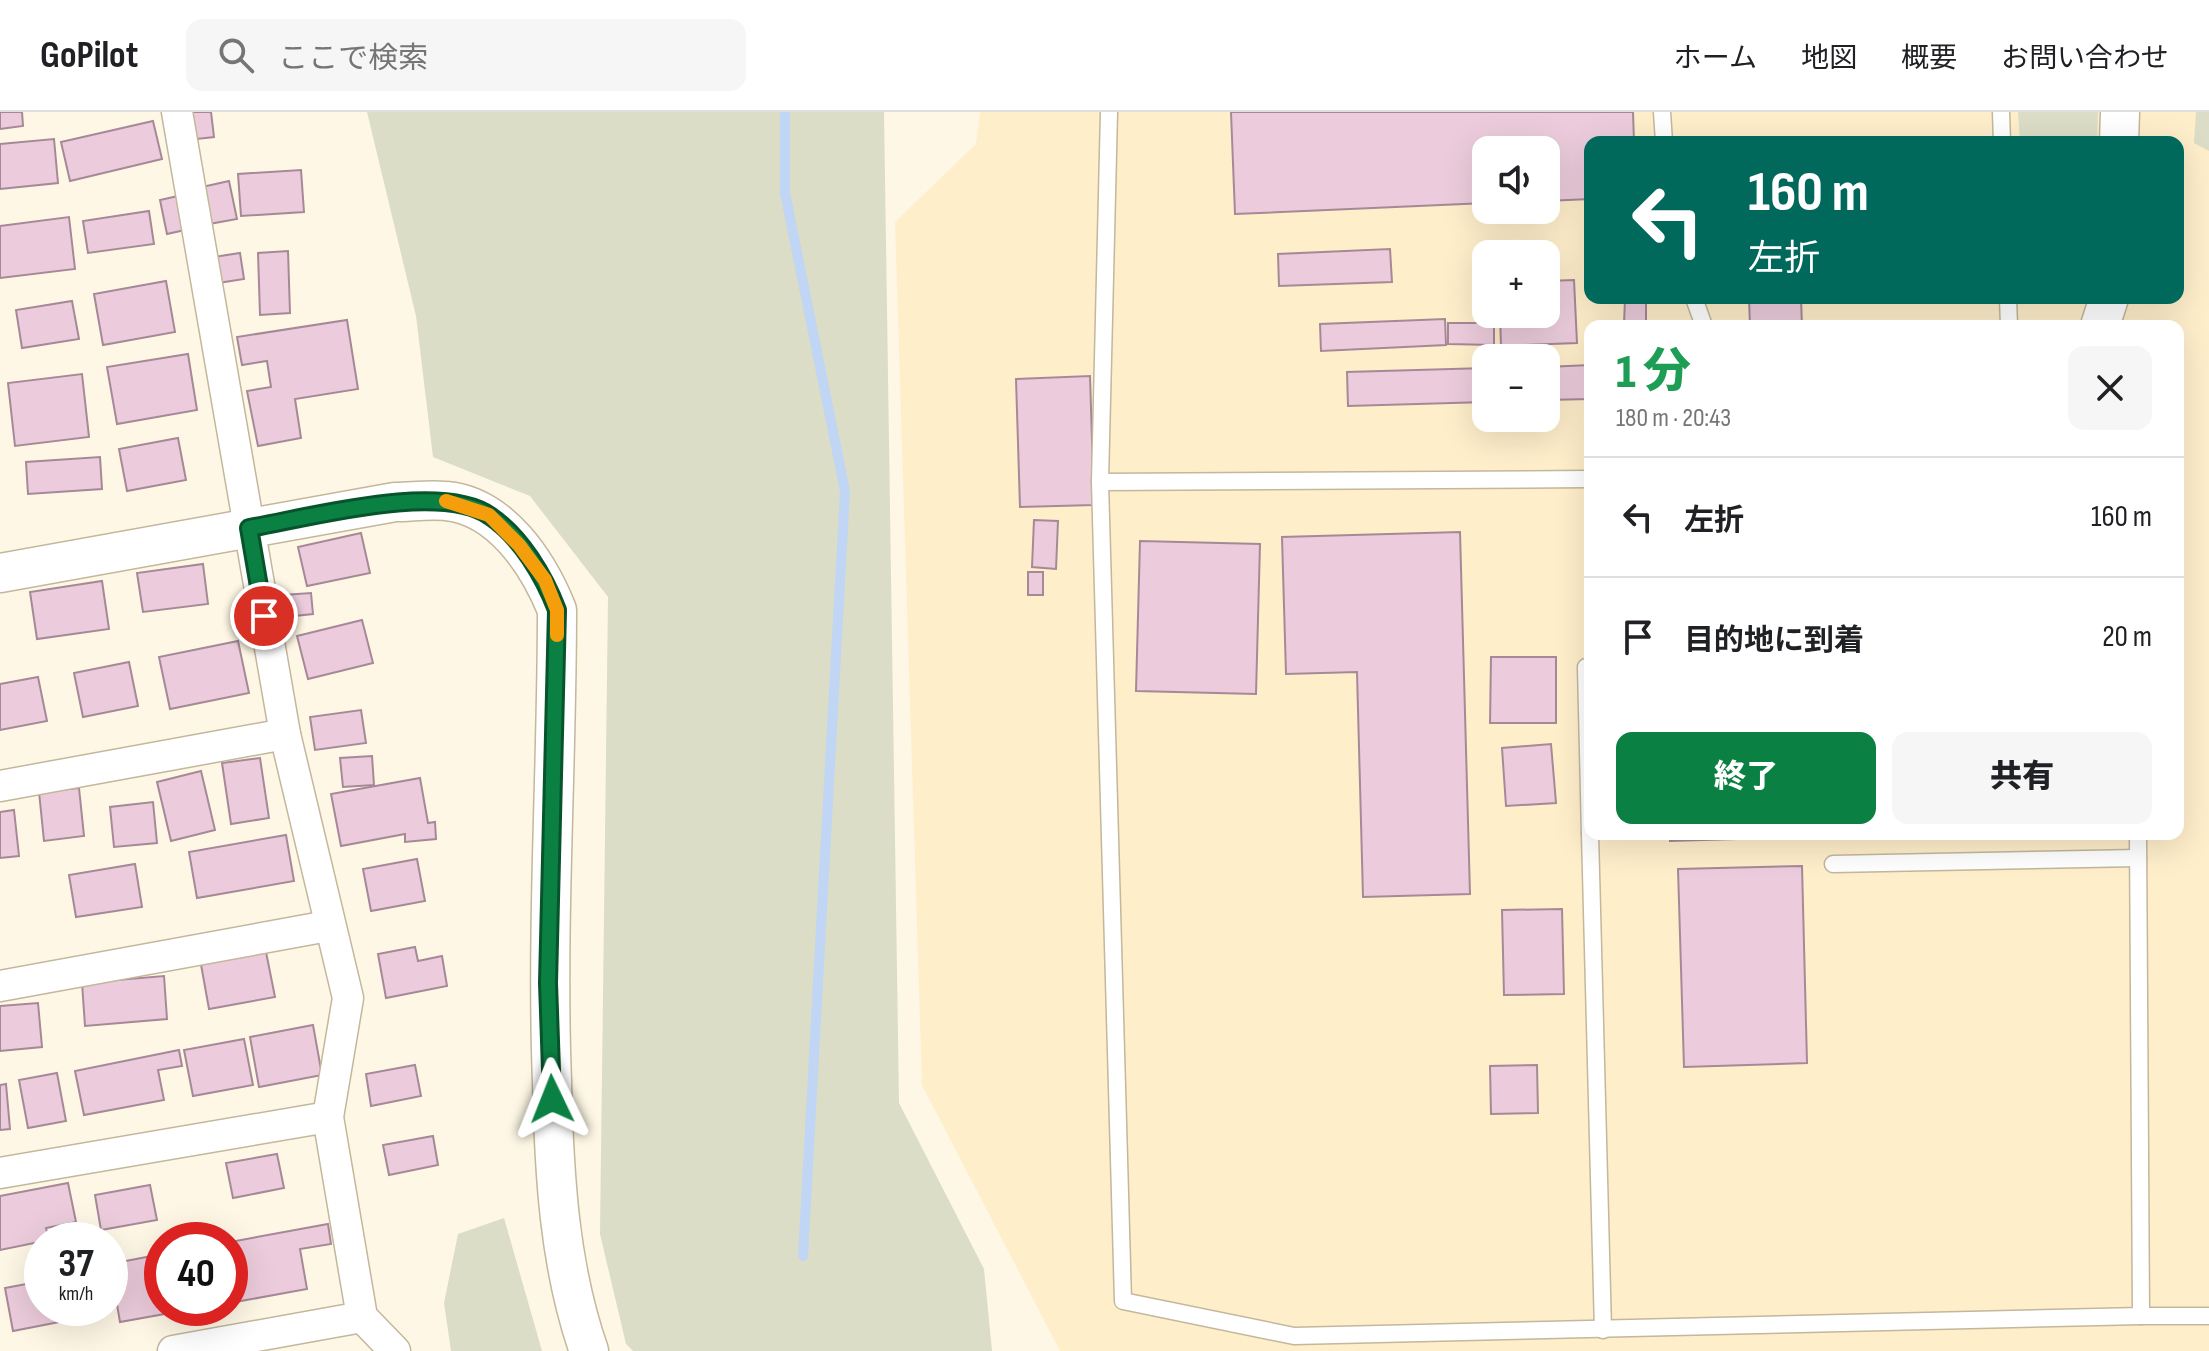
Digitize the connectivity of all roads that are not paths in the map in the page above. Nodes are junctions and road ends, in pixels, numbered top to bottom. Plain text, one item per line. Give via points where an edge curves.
1 (177, 112) edge
2 (1109, 112) edge
3 (1662, 112) edge
4 (2001, 112) edge
5 (2120, 112) edge
6 (1664, 136) edge
7 (2002, 136) edge
8 (2119, 136) edge
9 (1584, 479) edge
10 (1100, 482) junction
11 (249, 528) junction
12 (1, 567) edge
13 (285, 734) junction
14 (0, 786) edge
15 (1590, 840) edge
16 (2138, 840) edge
17 (2138, 858) junction
18 (1833, 864) dead end
19 (328, 926) junction
20 (0, 986) edge
21 (328, 1117) junction
22 (0, 1173) edge
23 (2141, 1316) junction
24 (2209, 1316) edge
25 (362, 1317) junction
26 (1603, 1330) junction
27 (173, 1351) edge
28 (395, 1351) edge
29 (589, 1351) edge

1 - 11 street
2 - 10 lane
3 - 6 lane
4 - 7 lane
5 - 8 street
9 - 10 lane
10 - 26 lane via 1123,1301 1294,1336
11 - 12 street
11 - 13 street
11 - 29 street via 395,502 447,501 489,515 545,580 557,610 548,983 554,1157 572,1302
13 - 14 street
13 - 19 street
15 - 26 lane
16 - 17 lane
17 - 18 lane
17 - 23 lane
19 - 20 street
19 - 21 street via 348,998
21 - 22 street
21 - 25 street
23 - 24 lane
23 - 26 lane
25 - 27 street
25 - 28 street

